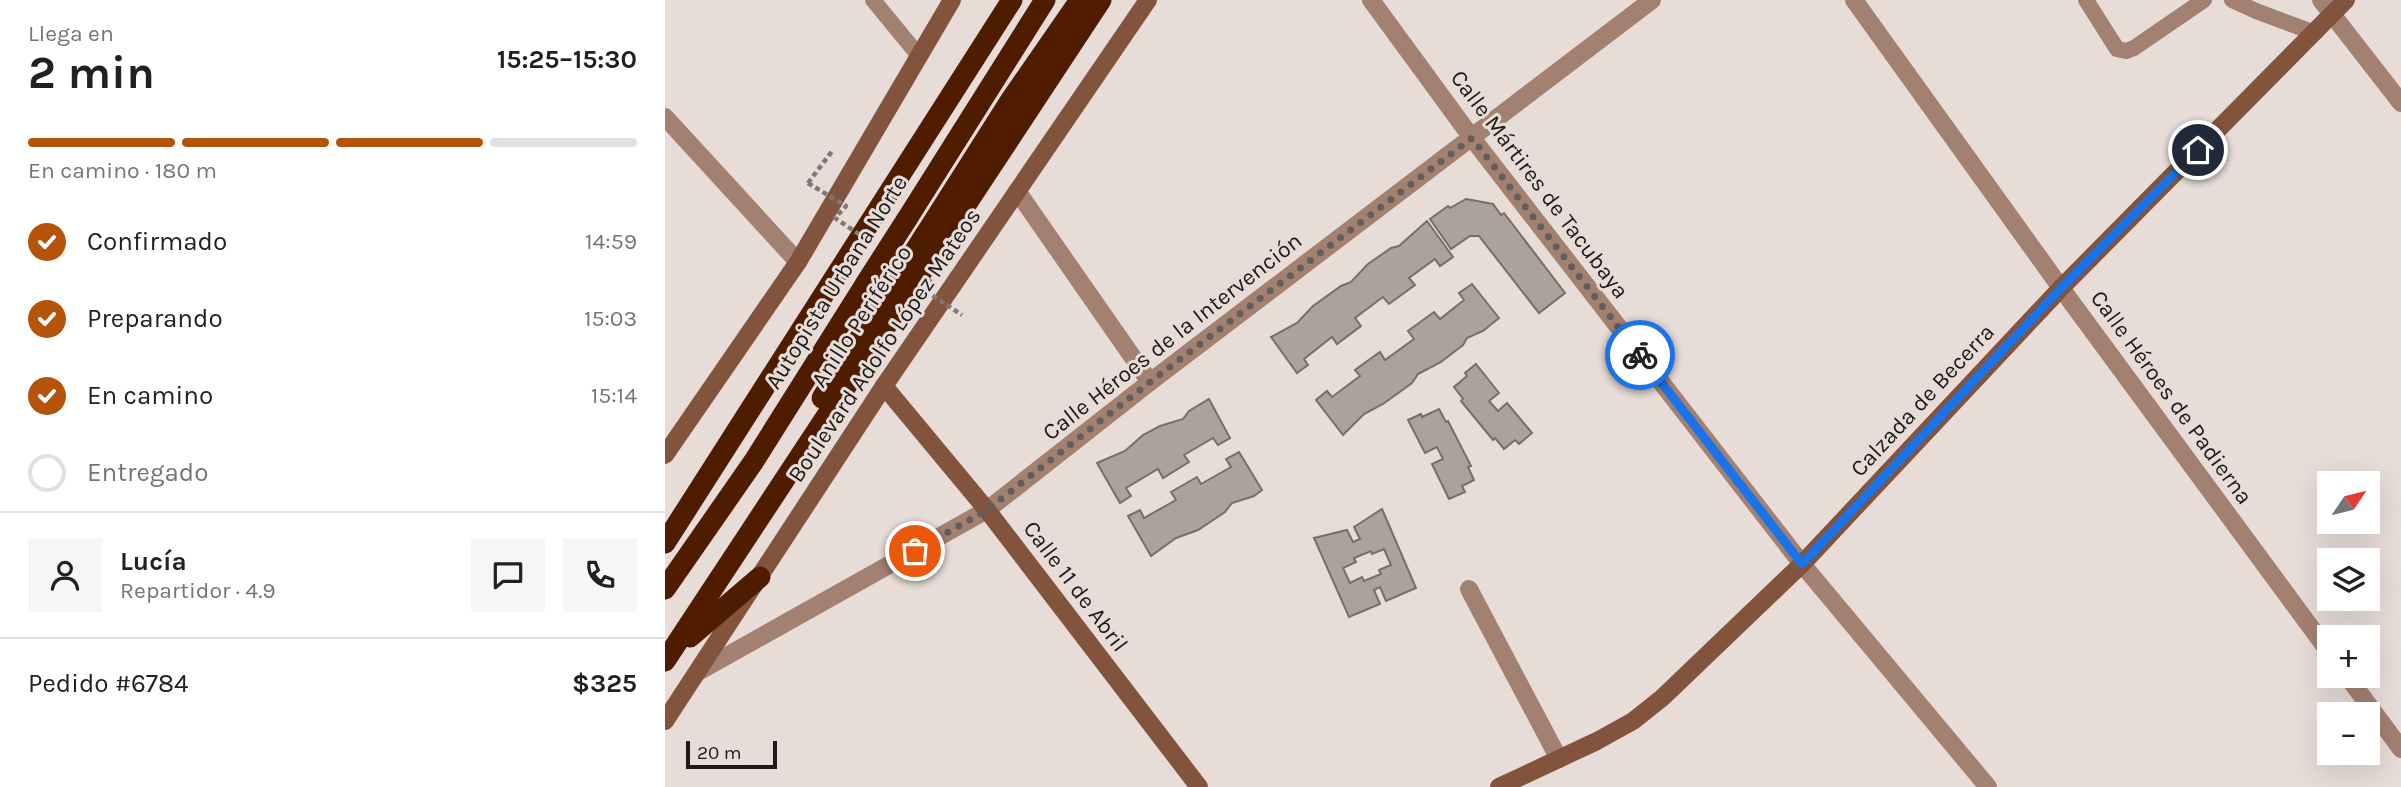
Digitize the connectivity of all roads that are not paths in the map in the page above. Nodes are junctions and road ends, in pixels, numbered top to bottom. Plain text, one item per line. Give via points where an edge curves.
1 (873, 0) edge
2 (952, 0) edge
3 (1012, 0) edge
4 (1045, 0) edge
5 (1080, 0) edge
6 (1101, 0) edge
7 (1148, 0) edge
8 (1159, 0) edge
9 (1371, 0) edge
10 (1652, 0) edge
11 (1854, 0) edge
12 (2086, 0) edge
13 (2204, 0) edge
14 (2232, 0) edge
15 (2321, 0) edge
16 (2346, 0) edge
17 (2332, 15) junction
18 (2315, 33) junction
19 (1114, 49) junction
20 (919, 56) junction
21 (2401, 103) edge
22 (665, 117) edge
23 (1472, 138) junction
24 (1017, 191) junction
25 (799, 262) junction
26 (2061, 288) junction
27 (1150, 382) junction
28 (884, 386) junction
29 (665, 455) edge
30 (987, 510) junction
31 (665, 543) edge
32 (1802, 564) junction
33 (760, 577) junction
34 (665, 589) edge
35 (1469, 589) dead end
36 (2317, 636) edge
37 (667, 654) edge
38 (698, 672) junction
39 (2356, 688) edge
40 (665, 721) edge
41 (2401, 749) edge
42 (1559, 759) junction
43 (1199, 787) edge
44 (1499, 787) edge
45 (1988, 787) edge

1 - 20 lane
2 - 20 street
3 - 31 highway, Anillo Periférico
4 - 34 highway, Autopista Urbana Norte, bridge via 754,461
5 - 37 highway, bridge via 1010,101
6 - 37 highway, Anillo Periférico
7 - 19 street, Boulevard Adolfo López Mateos
8 - 19 street
9 - 23 street, Calle Mártires de Tacubaya
10 - 23 street, Calle Héroes de la Intervención
11 - 26 street, Calle Héroes de Padierna
12 - 13 lane via 2117,49 2126,51
14 - 18 lane
15 - 17 street
16 - 17 street, Calzada de Becerra
17 - 18 street, Calzada de Becerra
17 - 21 street
18 - 26 street, Calzada de Becerra
19 - 24 street, Boulevard Adolfo López Mateos
20 - 25 street
22 - 25 street
23 - 27 street, Calle Héroes de la Intervención
23 - 32 street, Calle Mártires de Tacubaya
24 - 27 street
24 - 28 street, Boulevard Adolfo López Mateos
25 - 29 street
26 - 32 street, Calzada de Becerra
26 - 36 street, Calle Héroes de Padierna
27 - 30 street, Calle Héroes de la Intervención
28 - 30 street, Calle 11 de Abril
28 - 33 street, Boulevard Adolfo López Mateos
30 - 38 street, Calle Héroes de la Intervención
30 - 43 street, Calle 11 de Abril
32 - 42 street, Calzada de Becerra via 1662,698 1633,721
32 - 45 street, Calle Mártires de Tacubaya
33 - 37 highway
33 - 38 street, Boulevard Adolfo López Mateos
35 - 42 street
38 - 40 street, Boulevard Adolfo López Mateos
39 - 41 street
42 - 44 street, Calzada de Becerra

